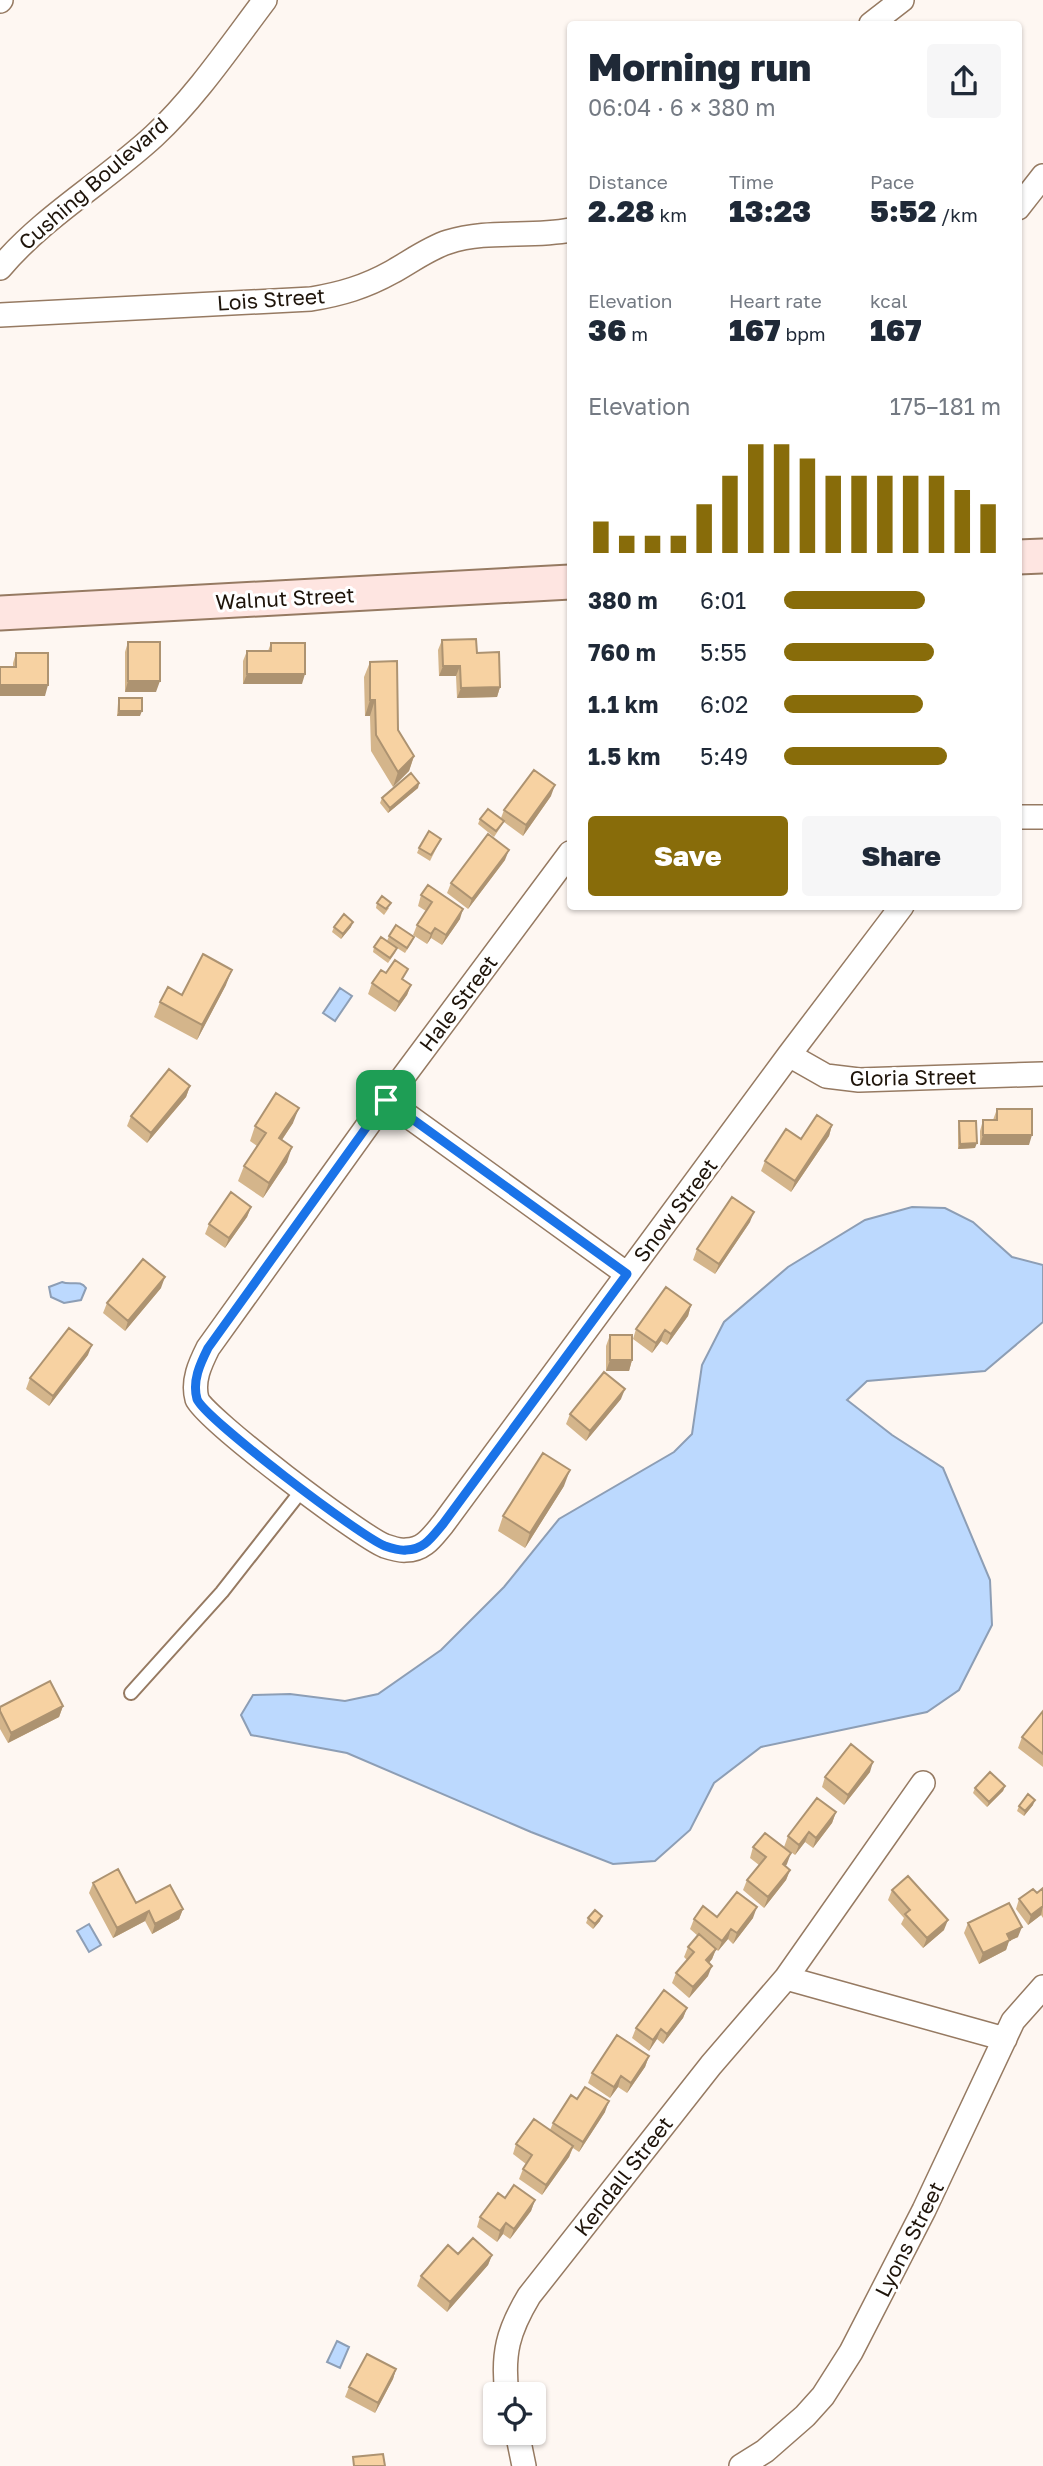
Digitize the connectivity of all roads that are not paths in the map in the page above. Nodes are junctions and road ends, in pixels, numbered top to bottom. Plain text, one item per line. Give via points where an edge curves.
1 (265, 0) edge
2 (902, 0) edge
3 (875, 21) edge
4 (1043, 176) edge
5 (1022, 203) edge
6 (567, 231) edge
7 (0, 268) edge
8 (0, 315) edge
9 (1043, 556) edge
10 (1022, 557) edge
11 (567, 582) edge
12 (0, 613) edge
13 (1022, 817) edge
14 (1043, 817) edge
15 (567, 857) edge
16 (899, 910) edge
17 (789, 1055) junction
18 (1043, 1074) edge
19 (386, 1100) junction
20 (627, 1274) junction
21 (302, 1490) junction
22 (131, 1693) dead end
23 (923, 1783) dead end
24 (786, 1978) junction
25 (1043, 1987) edge
26 (1005, 2039) junction
27 (505, 2382) edge
28 (520, 2445) edge
29 (524, 2466) edge
30 (741, 2466) edge

1 - 7 street, Cushing Boulevard via 157,133 33,231
2 - 3 street
4 - 5 street
6 - 8 street, Lois Street via 482,235 448,242 367,285 311,299
9 - 10 main road
11 - 12 main road, Walnut Street
13 - 14 street
15 - 19 street, Hale Street
16 - 17 street, Snow Street
17 - 18 street, Gloria Street via 827,1076 859,1080
17 - 20 street, Snow Street
19 - 20 street
19 - 21 street, Hale Street via 199,1366 198,1401 211,1417
20 - 21 street, Snow Street via 423,1547 405,1551 385,1546
21 - 22 lane via 222,1592
23 - 24 street, Kendall Street
24 - 26 street
24 - 27 street, Kendall Street via 710,2065 529,2296 506,2345
25 - 26 street, Lyons Street via 1013,2021
26 - 30 street, Lyons Street via 925,2210 851,2352 805,2416
28 - 29 street

